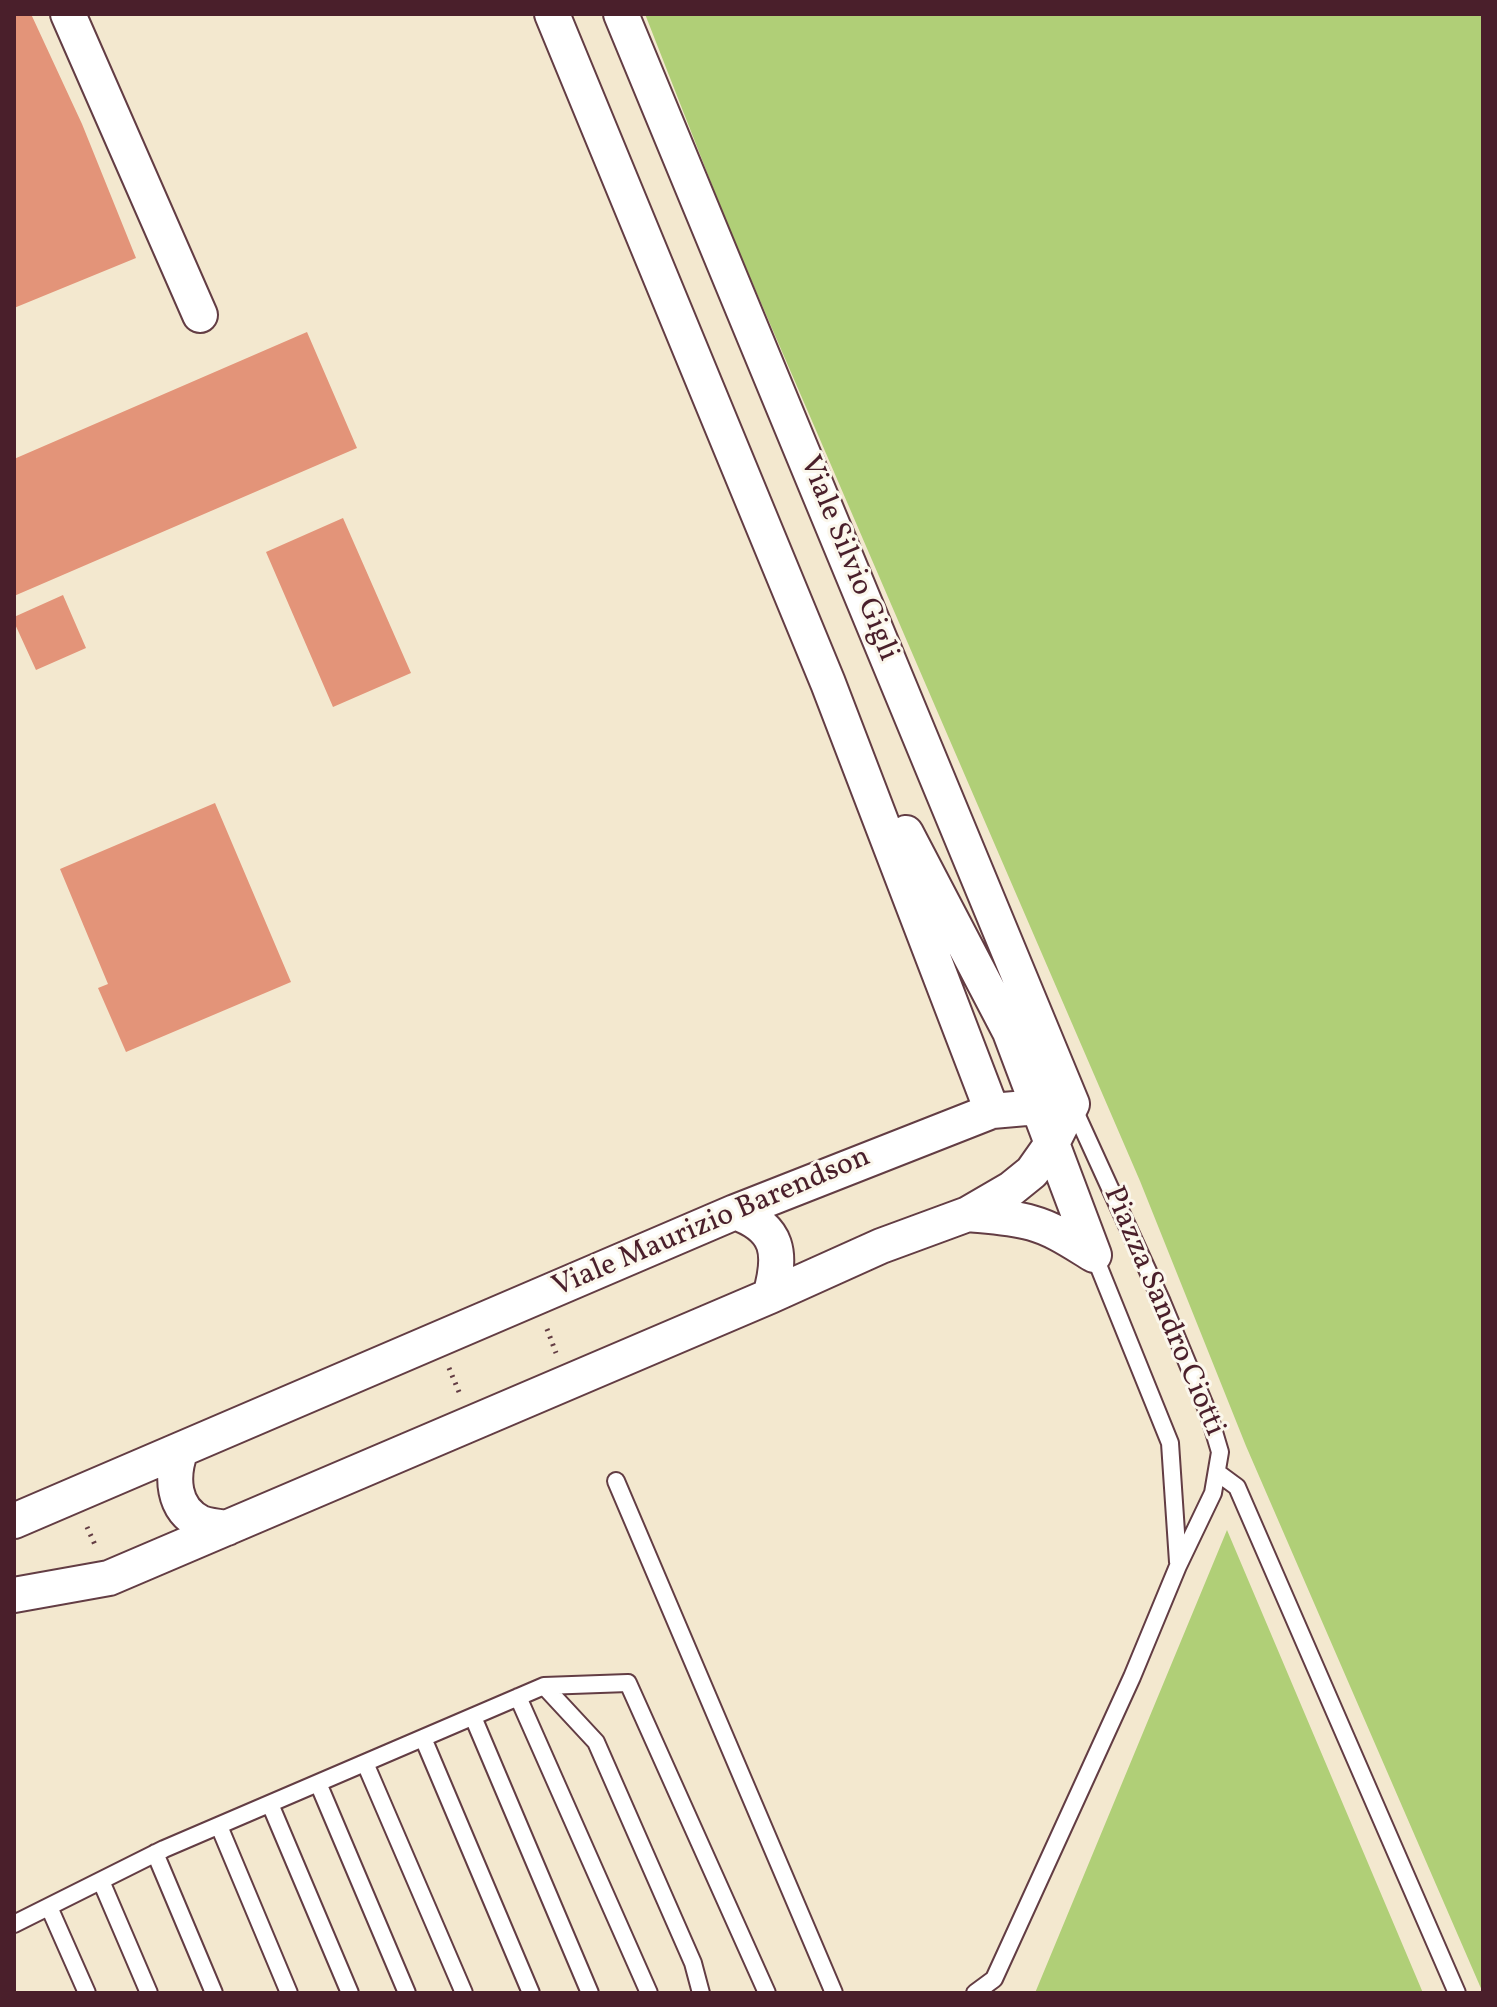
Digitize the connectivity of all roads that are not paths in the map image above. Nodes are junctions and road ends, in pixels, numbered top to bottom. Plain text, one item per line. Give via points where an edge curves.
1 (68, 14) edge
2 (552, 14) edge
3 (621, 14) edge
4 (200, 315) dead end
5 (828, 683) junction
6 (1072, 1104) junction
7 (1037, 1107) junction
8 (992, 1111) junction
9 (1054, 1154) junction
10 (735, 1212) junction
11 (968, 1214) junction
12 (1094, 1255) junction
13 (770, 1296) junction
14 (181, 1450) junction
15 (1218, 1473) junction
16 (616, 1481) dead end
17 (14, 1521) edge
18 (227, 1528) junction
19 (104, 1565) junction
20 (1178, 1566) junction
21 (14, 1595) edge
22 (14, 1613) edge
23 (544, 1686) junction
24 (518, 1697) junction
25 (473, 1717) junction
26 (423, 1738) junction
27 (365, 1763) junction
28 (318, 1783) junction
29 (270, 1804) junction
30 (219, 1826) junction
31 (155, 1853) junction
32 (101, 1881) junction
33 (49, 1907) junction
34 (14, 1924) edge
35 (87, 1993) edge
36 (149, 1993) edge
37 (214, 1993) edge
38 (289, 1993) edge
39 (350, 1993) edge
40 (407, 1993) edge
41 (464, 1993) edge
42 (531, 1993) edge
43 (590, 1993) edge
44 (649, 1993) edge
45 (701, 1993) edge
46 (767, 1993) edge
47 (834, 1993) edge
48 (975, 1993) edge
49 (1457, 1993) edge

1 - 4 street
2 - 5 street
3 - 6 street, Viale Silvio Gigli
5 - 7 street, Piazza Sandro Ciotti via 1010,1032
5 - 8 street
6 - 7 street, Viale Maurizio Barendson
6 - 9 street
6 - 15 lane, Piazza Sandro Ciotti via 1200,1391 1218,1442
7 - 8 street, Viale Maurizio Barendson
7 - 9 street, Piazza Sandro Ciotti
8 - 10 street, Viale Maurizio Barendson
9 - 11 street via 1011,1189
9 - 12 street, Piazza Sandro Ciotti
10 - 13 street via 762,1225 772,1240 777,1266
10 - 14 street, Viale Maurizio Barendson
11 - 12 street, Piazza Sandro Ciotti via 1035,1224
11 - 13 street
12 - 20 lane, Piazza Sandro Ciotti via 1170,1443
13 - 18 street
14 - 17 street, Viale Maurizio Barendson
14 - 18 street via 175,1468 181,1504 202,1523
15 - 20 lane, Piazza Sandro Ciotti
15 - 49 lane via 1237,1487
16 - 47 lane
18 - 19 street
19 - 21 street
19 - 22 street
20 - 48 lane, Piazza Sandro Ciotti via 994,1979
23 - 24 lane
23 - 45 lane via 596,1742 693,1963
23 - 46 lane via 628,1683
24 - 25 lane
24 - 44 lane
25 - 26 lane
25 - 43 lane
26 - 27 lane
26 - 42 lane
27 - 28 lane
27 - 41 lane
28 - 29 lane
28 - 40 lane
29 - 30 lane
29 - 39 lane
30 - 31 lane
30 - 38 lane
31 - 32 lane
31 - 37 lane
32 - 33 lane
32 - 36 lane
33 - 34 lane
33 - 35 lane

